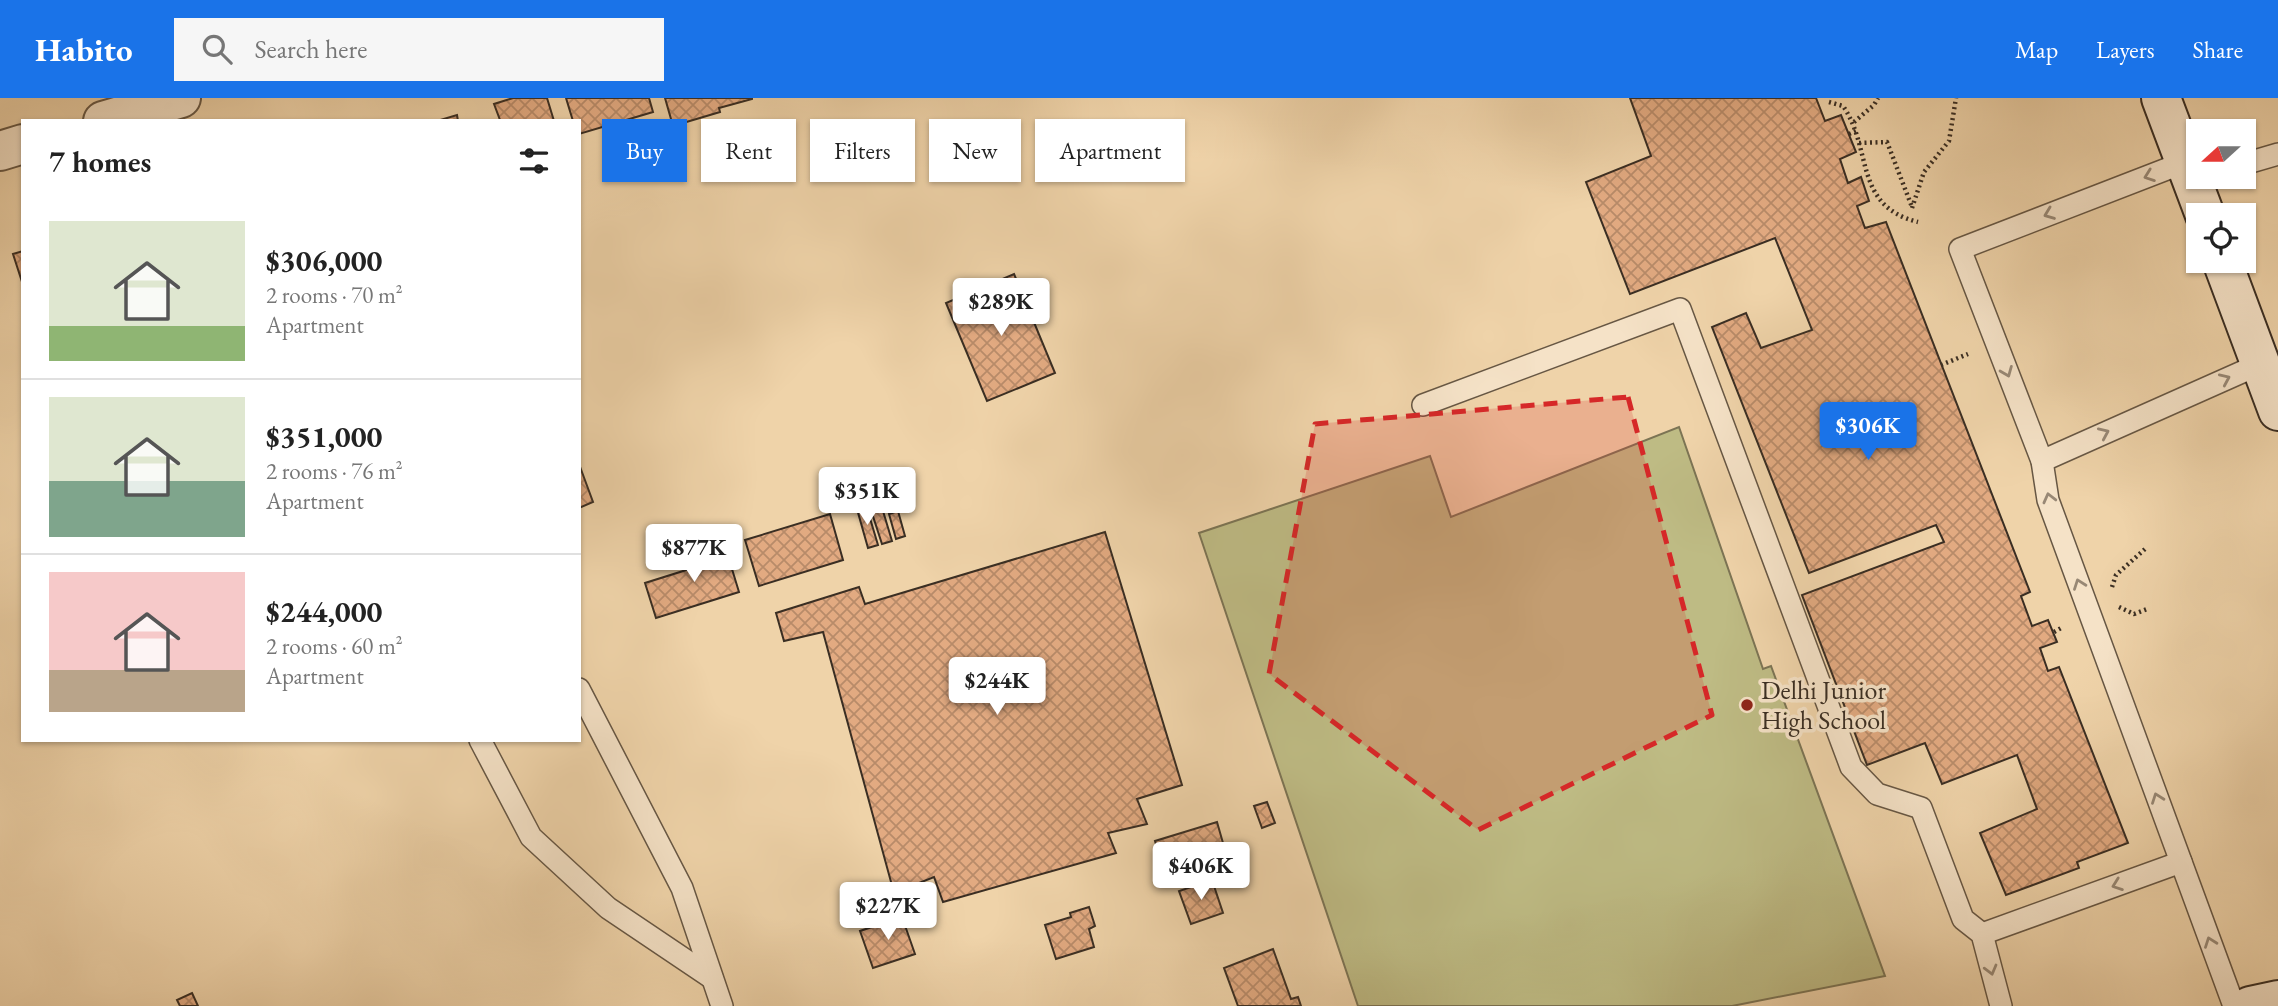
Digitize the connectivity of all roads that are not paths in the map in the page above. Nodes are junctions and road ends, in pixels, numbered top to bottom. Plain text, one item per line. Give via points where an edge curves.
1 (181, 98) edge
2 (2161, 98) edge
3 (110, 119) edge
4 (21, 145) edge
5 (0, 151) edge
6 (2278, 154) edge
7 (2186, 158) edge
8 (2256, 160) edge
9 (2186, 187) edge
10 (2226, 273) edge
11 (2260, 363) junction
12 (1423, 405) dead end
13 (2278, 411) edge
14 (2042, 461) junction
15 (581, 693) edge
16 (481, 742) edge
17 (2181, 862) junction
18 (1982, 934) junction
19 (712, 978) junction
20 (2278, 1000) edge
21 (722, 1006) edge
22 (2001, 1006) edge
23 (2234, 1006) edge
24 (2250, 1006) edge

1 - 3 street
2 - 7 street
4 - 5 street
6 - 8 lane
9 -> 14 lane via 1960,249
10 - 11 street
11 - 13 street
14 -> 11 lane
12 - 18 lane via 1680,309 1851,767 1877,794 1922,808 1963,919
17 -> 14 lane via 2048,500
15 - 19 lane via 681,888
16 - 19 lane via 531,837 608,908
17 -> 18 lane
23 -> 17 lane
18 -> 22 lane
19 - 21 lane
20 - 24 street

